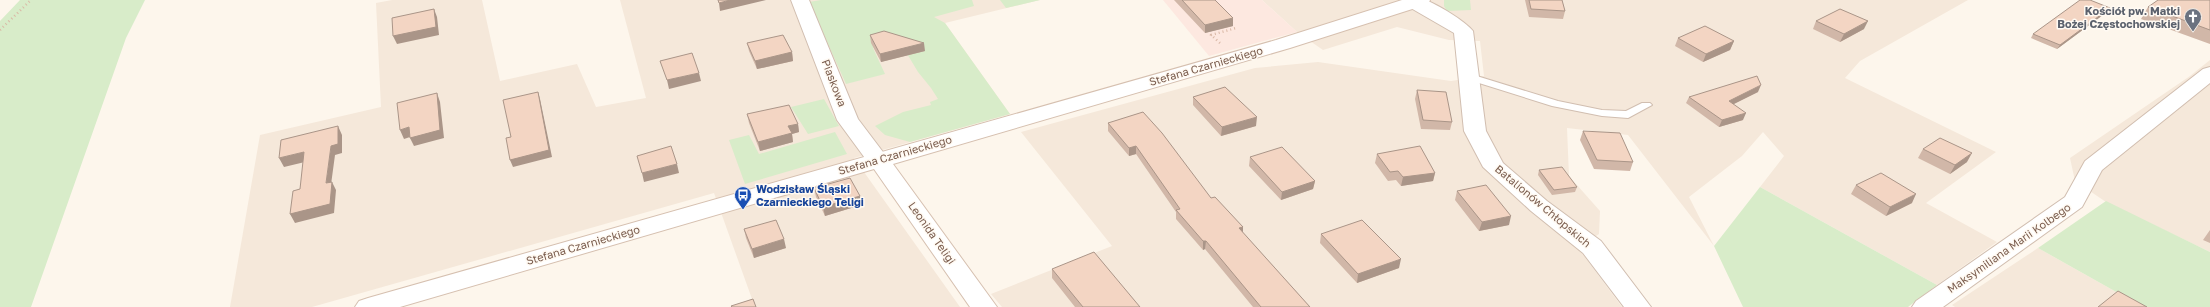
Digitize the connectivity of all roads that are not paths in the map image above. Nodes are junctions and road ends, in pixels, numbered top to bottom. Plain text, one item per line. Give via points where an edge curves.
1 (800, 0) edge
2 (1418, 2) edge
3 (2210, 73) edge
4 (1468, 76) junction
5 (1646, 105) dead end
6 (878, 160) junction
7 (368, 307) edge
8 (984, 307) edge
9 (1638, 307) edge
10 (1925, 307) edge

1 - 6 street, Piaskowa via 848,120
2 - 4 street, Batalionów Chłopskich via 1463,31
2 - 6 street, Stefana Czarnieckiego via 1283,44
3 - 10 street, Maksymiliana Marii Kolbego via 2093,166 2074,202
4 - 5 lane via 1556,104 1602,113 1628,114
4 - 9 street, Batalionów Chłopskich via 1475,131 1494,167 1592,247
6 - 7 street, Stefana Czarnieckiego
6 - 8 street, Leonida Teligi

